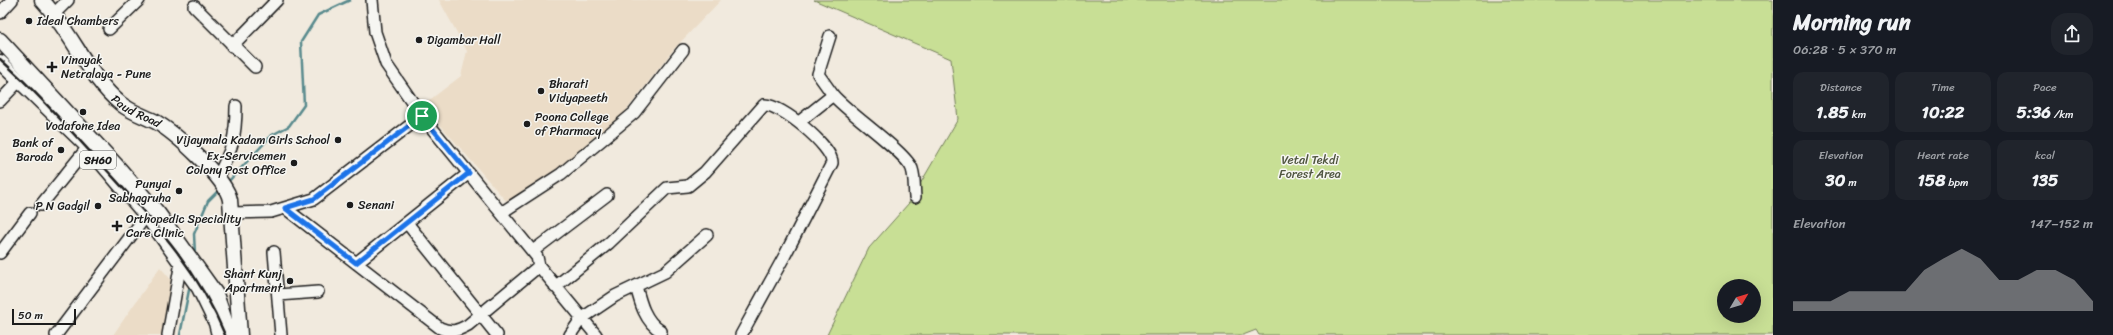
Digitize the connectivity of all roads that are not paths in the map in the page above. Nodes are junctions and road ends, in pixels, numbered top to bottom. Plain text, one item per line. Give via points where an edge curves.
1 (12, 0) edge
2 (42, 0) edge
3 (68, 0) edge
4 (139, 0) edge
5 (278, 0) edge
6 (194, 2) edge
7 (372, 3) edge
8 (0, 13) edge
9 (54, 13) junction
10 (109, 29) dead end
11 (830, 36) dead end
12 (0, 40) edge
13 (232, 46) junction
14 (683, 50) dead end
15 (0, 62) edge
16 (254, 67) dead end
17 (19, 80) junction
18 (833, 95) junction
19 (0, 101) edge
20 (236, 106) dead end
21 (422, 116) junction
22 (799, 122) junction
23 (88, 147) junction
24 (469, 173) junction
25 (222, 184) junction
26 (607, 195) dead end
27 (915, 197) dead end
28 (41, 205) dead end
29 (285, 208) junction
30 (30, 213) dead end
31 (232, 213) junction
32 (501, 213) junction
33 (146, 216) junction
34 (407, 222) junction
35 (707, 235) dead end
36 (274, 252) dead end
37 (533, 252) junction
38 (0, 253) edge
39 (188, 263) junction
40 (356, 263) junction
41 (539, 266) junction
42 (636, 286) junction
43 (555, 287) junction
44 (237, 292) junction
45 (318, 292) dead end
46 (206, 293) junction
47 (278, 295) junction
48 (480, 315) junction
49 (581, 319) junction
50 (661, 331) dead end
51 (56, 335) edge
52 (168, 335) edge
53 (220, 335) edge
54 (230, 335) edge
55 (240, 335) edge
56 (281, 335) edge
57 (497, 335) edge
58 (570, 335) edge
59 (596, 335) edge
60 (741, 335) edge

1 - 8 street
2 - 9 main road, Paud Road
3 - 9 street
4 - 10 street
5 - 13 street
6 - 13 street
7 - 21 street via 376,32 386,64
9 - 25 main road, Paud Road via 97,76 121,104 171,132
11 - 18 street via 818,74
12 - 39 main road via 158,213
13 - 16 street
14 - 32 street via 634,113 561,174
15 - 17 main road, SH60
17 - 19 street
17 - 23 main road, SH60
18 - 22 street
18 - 27 street via 842,106 888,143 909,164
20 - 25 street via 234,144
21 - 24 street
21 - 29 street via 314,199
22 - 43 street via 772,105 764,105 705,172 688,186 668,188 609,243
22 - 60 street via 830,154 832,163
23 - 28 street
23 - 33 main road, SH60
24 - 32 street
24 - 34 street
25 - 31 main road
26 - 37 street
29 - 31 street via 271,212
29 - 40 street
30 - 38 street
31 - 44 main road
32 - 37 street
33 - 39 main road, SH60
33 - 51 street
34 - 40 street
34 - 48 street
35 - 42 street via 665,272
36 - 47 street
37 - 41 street via 538,257
39 - 46 main road, SH60
39 - 52 street
40 - 48 street via 440,328 456,331
41 - 43 street
41 - 48 street
42 - 49 street via 608,300
42 - 50 street via 646,313 655,328
43 - 49 street
44 - 46 main road
44 - 55 main road
45 - 47 street
46 - 53 main road, SH60
46 - 54 main road
47 - 56 street
48 - 57 street
49 - 58 street
49 - 59 street

